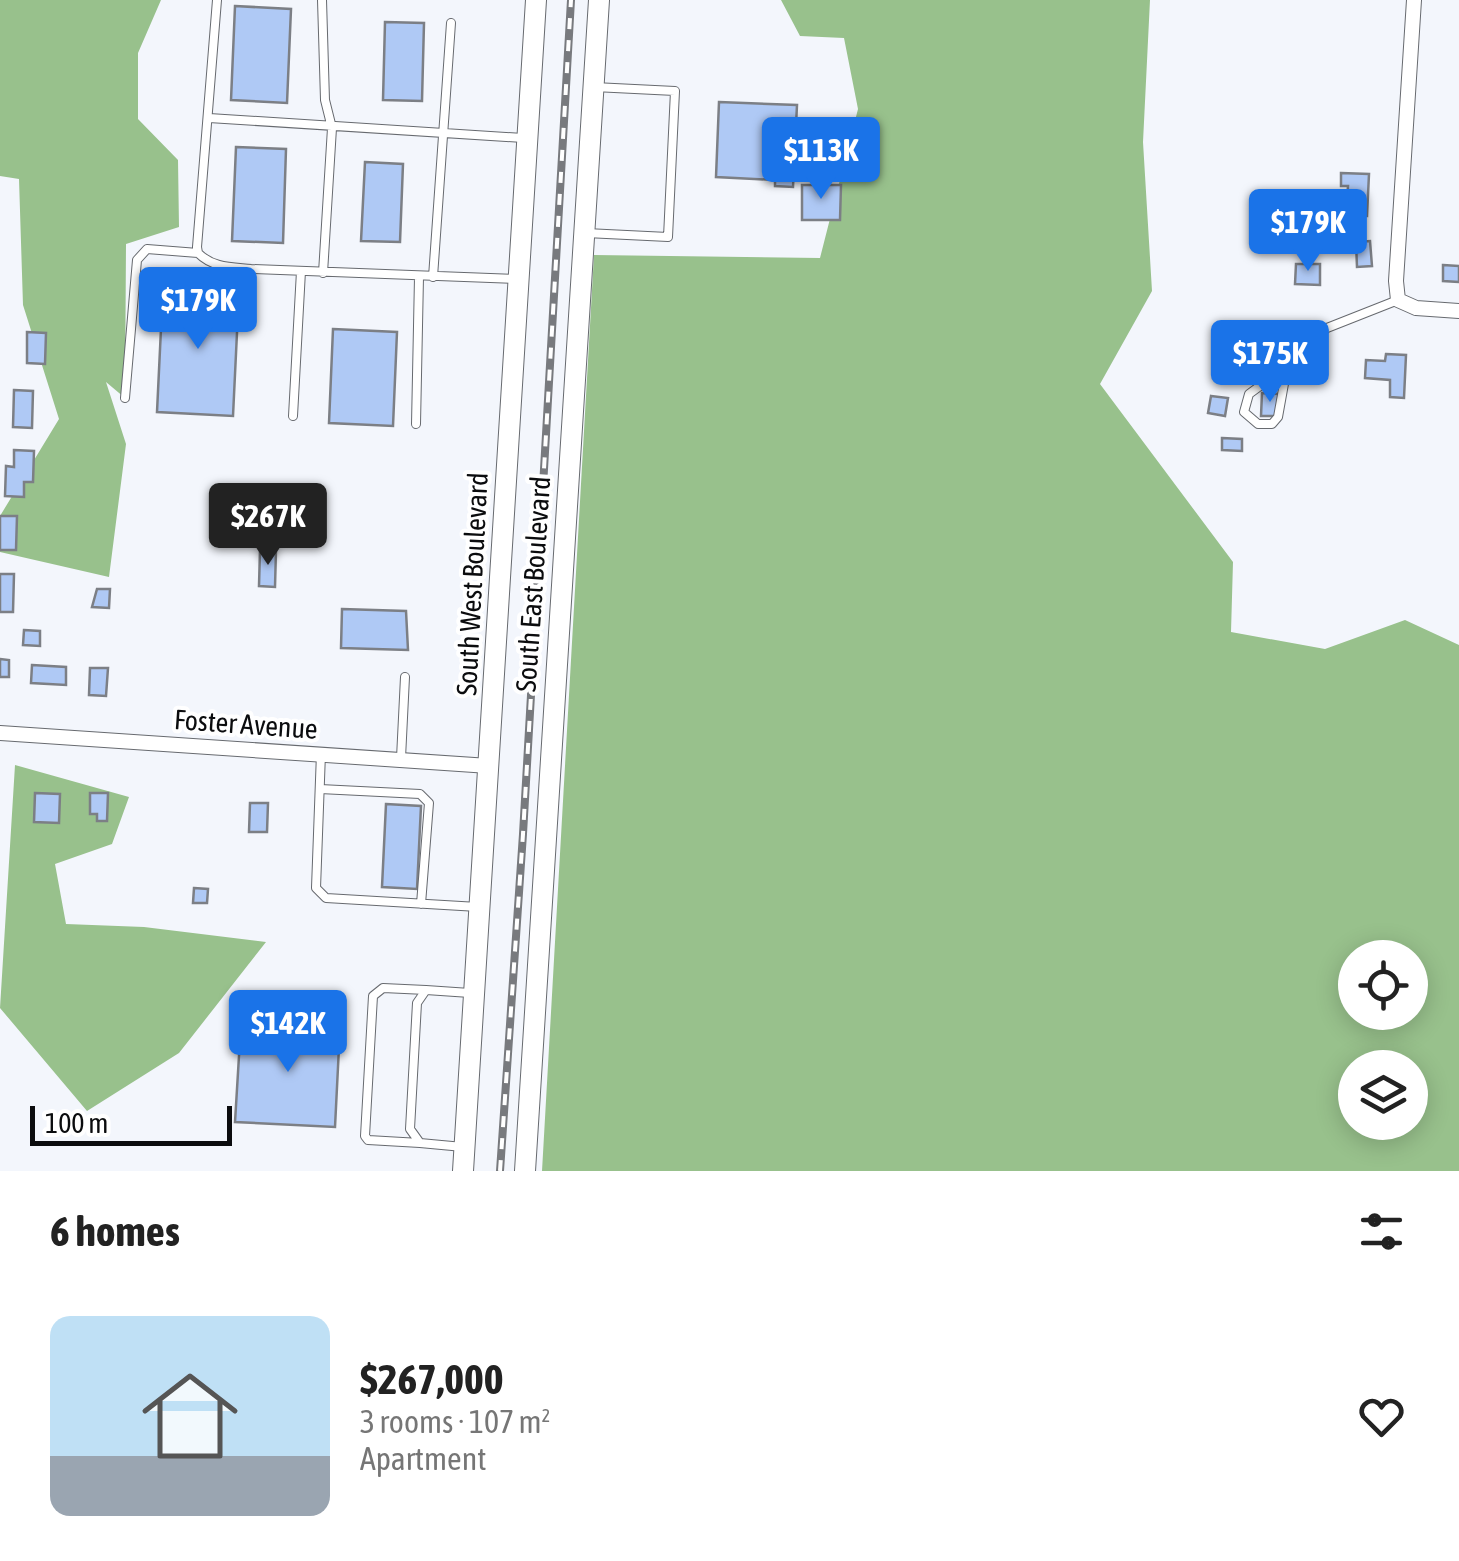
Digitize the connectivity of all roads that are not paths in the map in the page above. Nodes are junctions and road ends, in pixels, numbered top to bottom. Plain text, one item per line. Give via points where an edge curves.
1 (216, 0) edge
2 (322, 0) edge
3 (536, 0) edge
4 (599, 0) edge
5 (1414, 0) edge
6 (451, 23) dead end
7 (594, 88) junction
8 (208, 118) junction
9 (332, 128) junction
10 (444, 135) junction
11 (527, 138) junction
12 (584, 232) junction
13 (198, 254) junction
14 (300, 272) junction
15 (324, 272) junction
16 (419, 276) junction
17 (433, 277) junction
18 (518, 279) junction
19 (1398, 300) junction
20 (1459, 311) edge
21 (1287, 366) junction
22 (126, 398) dead end
23 (293, 416) dead end
24 (416, 424) dead end
25 (405, 677) dead end
26 (0, 733) edge
27 (321, 754) junction
28 (400, 758) junction
29 (489, 766) junction
30 (320, 789) junction
31 (421, 904) junction
32 (480, 907) junction
33 (426, 990) junction
34 (474, 993) junction
35 (420, 1143) junction
36 (465, 1147) junction
37 (464, 1171) edge
38 (524, 1171) edge

1 - 8 lane
2 - 9 lane
3 - 11 main road, South West Boulevard
4 - 7 main road, South East Boulevard
5 - 19 street
6 - 10 lane
7 - 12 main road, South East Boulevard
7 - 12 lane via 675,91 668,237
8 - 9 lane
8 - 13 lane
9 - 10 lane
9 - 15 lane
10 - 11 lane
10 - 17 lane
11 - 18 main road, South West Boulevard
12 - 38 main road, South East Boulevard
13 - 14 lane via 216,266
13 - 22 lane via 147,249 137,260
14 - 15 lane
14 - 23 lane
15 - 16 lane
16 - 17 lane
16 - 24 lane
17 - 18 lane
18 - 29 main road, South West Boulevard
19 - 20 street
19 - 21 lane via 1327,328
21 - 21 lane via 1246,397 1244,412 1258,424 1278,417
25 - 28 lane
26 - 27 street, Foster Avenue
27 - 28 street, Foster Avenue
27 - 30 lane
28 - 29 street, Foster Avenue
29 - 32 main road, South West Boulevard
30 - 31 lane via 316,888 326,898
30 - 31 lane via 420,794 429,803
31 - 32 lane
32 - 34 main road, South West Boulevard
33 - 34 lane
33 - 35 lane via 417,1002 410,1129
33 - 35 lane via 383,988 374,996 366,1127 368,1140
34 - 36 main road, South West Boulevard
35 - 36 lane
36 - 37 main road, South West Boulevard

